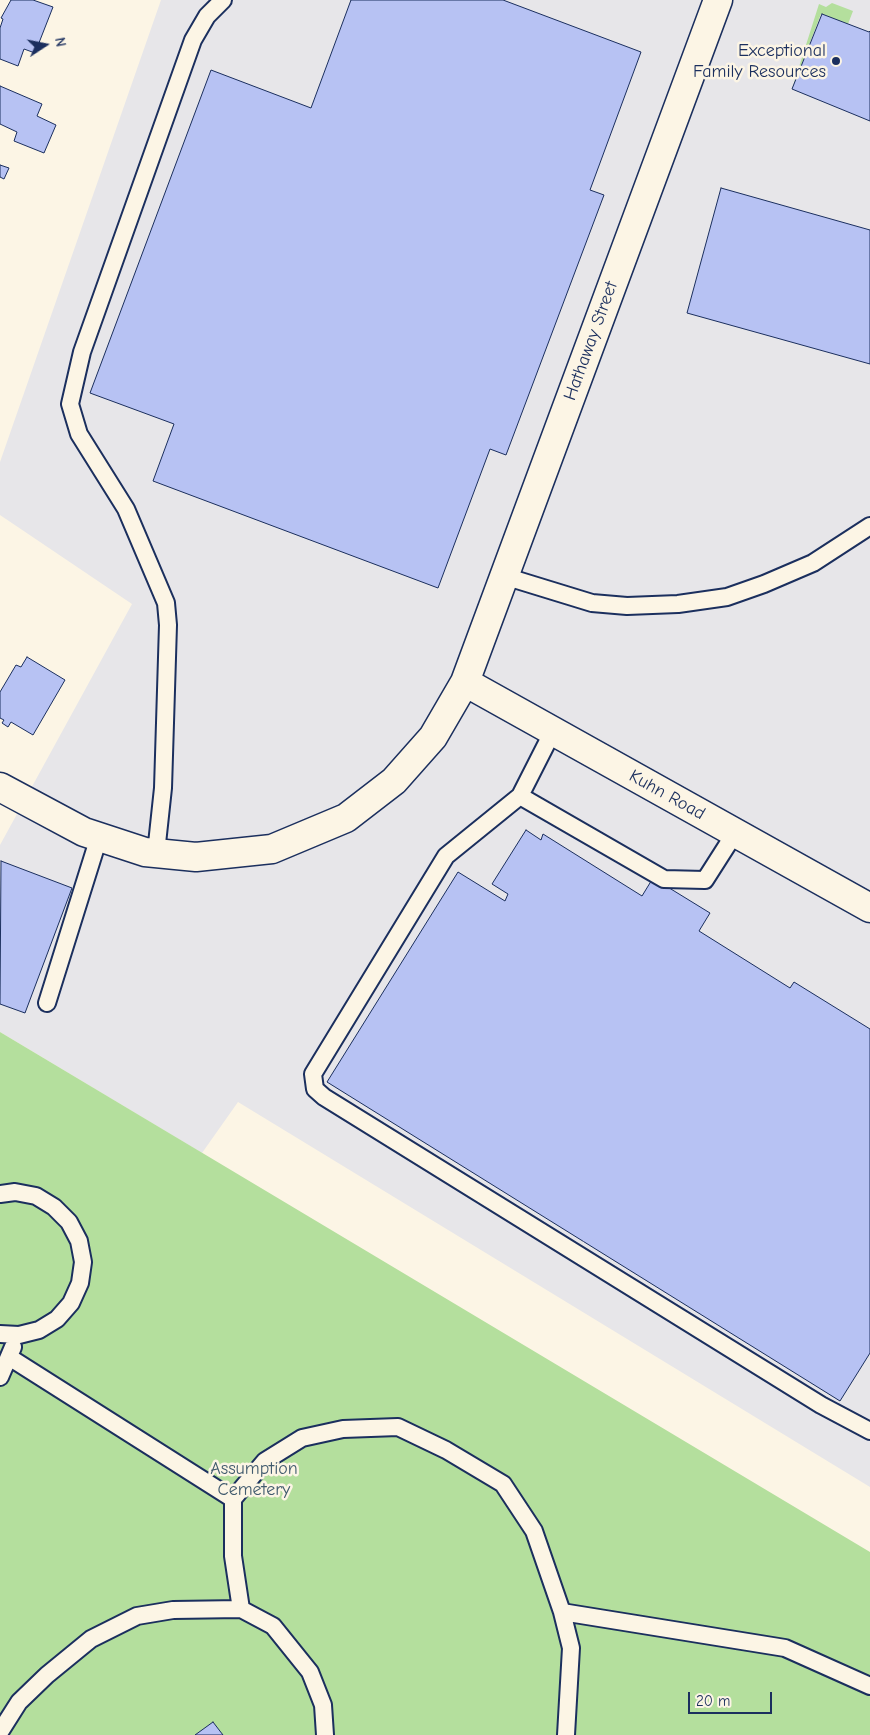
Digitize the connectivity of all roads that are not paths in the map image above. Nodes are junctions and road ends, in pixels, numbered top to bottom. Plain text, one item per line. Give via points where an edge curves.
1 (223, 0) edge
2 (718, 0) edge
3 (870, 526) edge
4 (504, 576) junction
5 (465, 682) junction
6 (553, 731) junction
7 (0, 787) edge
8 (520, 796) junction
9 (735, 833) junction
10 (98, 837) junction
11 (156, 853) junction
12 (870, 908) edge
13 (47, 1003) dead end
14 (0, 1194) edge
15 (0, 1334) edge
16 (18, 1335) junction
17 (9, 1357) junction
18 (0, 1377) edge
19 (870, 1431) edge
20 (233, 1499) junction
21 (241, 1609) junction
22 (562, 1612) junction
23 (870, 1686) edge
24 (0, 1732) edge
25 (325, 1735) edge
26 (566, 1735) edge

1 - 11 lane via 207,16 193,40 82,352 70,404 79,434 126,509 166,603 163,788
2 - 4 street, Hathaway Street
3 - 4 lane via 813,563 764,584 727,596 678,604 627,606 592,603
4 - 5 street, Hathaway Street
5 - 6 street, Kuhn Road
5 - 11 street, Hathaway Street via 433,737 394,781 346,818 272,848 196,857
6 - 8 lane
6 - 9 street, Kuhn Road
7 - 10 street, Hathaway Street
8 - 9 lane via 664,879 704,880
8 - 19 lane via 446,856 313,1074 315,1089 821,1405
9 - 12 street, Kuhn Road
10 - 11 street, Hathaway Street
10 - 13 lane
14 - 16 lane via 15,1192 36,1196 54,1207 79,1241 82,1262 80,1283 72,1303 58,1319 39,1330
15 - 16 lane
16 - 17 lane
17 - 18 lane
17 - 20 lane
20 - 21 lane via 233,1556
20 - 22 lane via 265,1461 302,1438 343,1429 398,1427 446,1450 503,1484 534,1531
21 - 24 lane via 173,1610 137,1616 91,1639 46,1674 19,1702
21 - 25 lane via 273,1626 310,1672 323,1704
22 - 23 lane via 785,1648
22 - 26 lane via 571,1648

